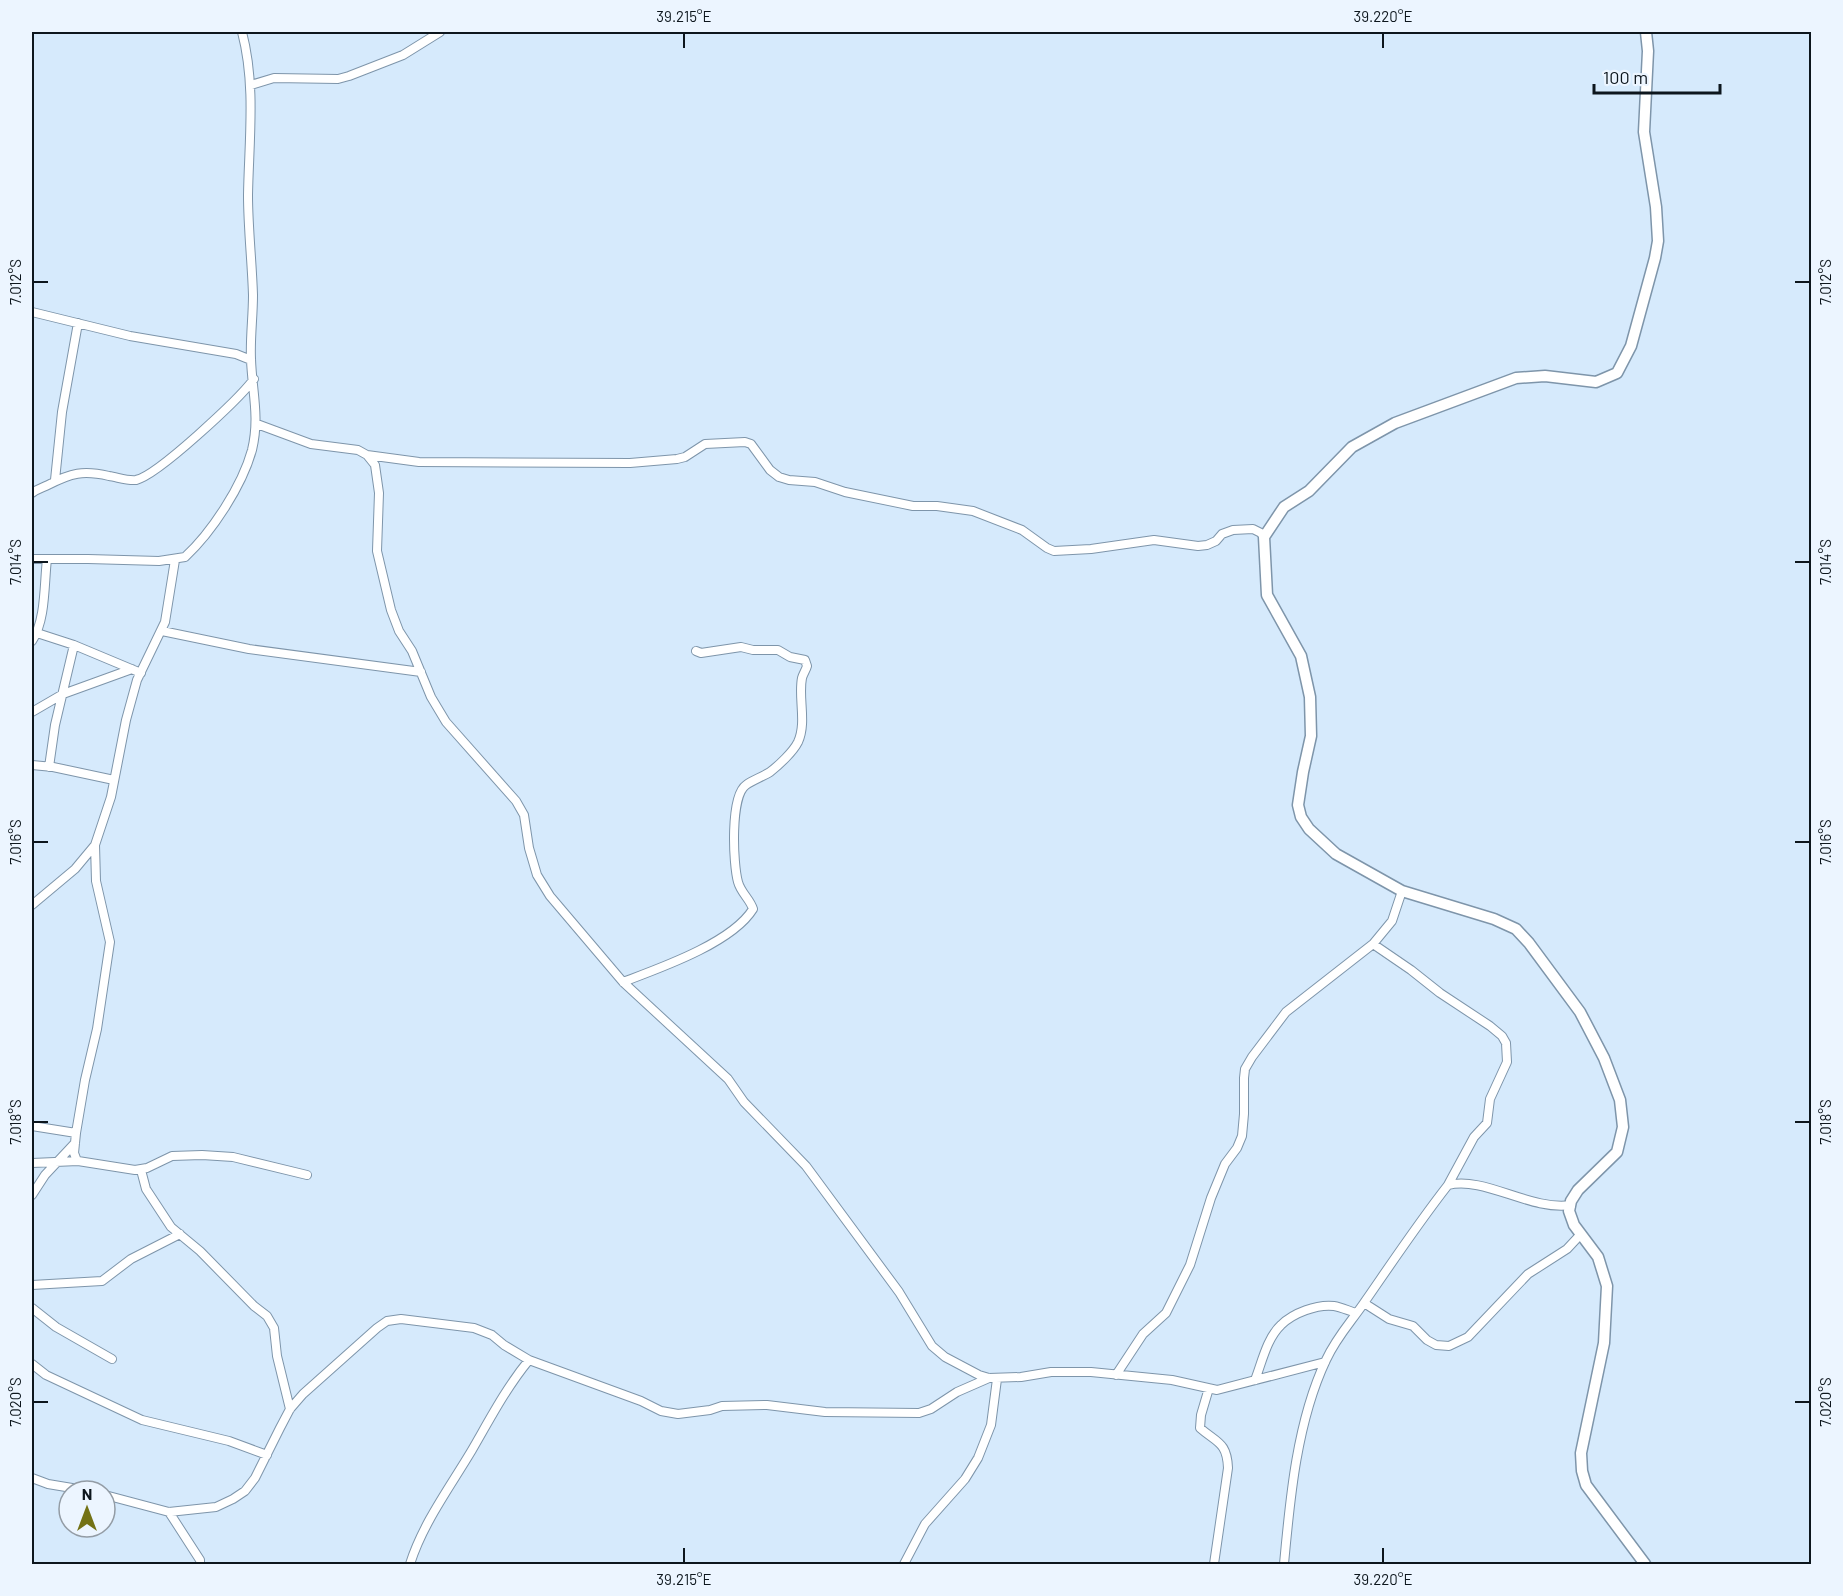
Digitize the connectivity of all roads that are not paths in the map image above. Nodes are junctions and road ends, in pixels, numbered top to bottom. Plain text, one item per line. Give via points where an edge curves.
1 (242, 32) edge
2 (440, 32) edge
3 (1646, 32) edge
4 (251, 85) junction
5 (32, 312) edge
6 (78, 323) junction
7 (250, 360) junction
8 (254, 379) junction
9 (257, 423) junction
10 (367, 455) junction
11 (55, 480) junction
12 (32, 493) edge
13 (1264, 537) junction
14 (32, 559) edge
15 (47, 559) junction
16 (175, 560) junction
17 (162, 631) junction
18 (37, 633) junction
19 (32, 641) edge
20 (74, 645) junction
21 (696, 651) dead end
22 (132, 669) junction
23 (422, 672) junction
24 (141, 673) junction
25 (63, 694) junction
26 (33, 708) edge
27 (32, 765) edge
28 (49, 767) junction
29 (114, 780) junction
30 (95, 845) junction
31 (1402, 891) junction
32 (32, 905) edge
33 (1372, 944) junction
34 (623, 982) junction
35 (32, 1126) edge
36 (76, 1133) junction
37 (75, 1143) junction
38 (77, 1161) junction
39 (57, 1162) junction
40 (32, 1163) edge
41 (141, 1170) junction
42 (308, 1175) dead end
43 (1448, 1185) junction
44 (32, 1195) edge
45 (1571, 1205) junction
46 (180, 1234) junction
47 (1581, 1234) junction
48 (32, 1285) edge
49 (1364, 1303) junction
50 (32, 1308) edge
51 (1356, 1313) junction
52 (112, 1359) dead end
53 (529, 1360) junction
54 (1325, 1362) junction
55 (32, 1364) edge
56 (1116, 1375) junction
57 (993, 1378) junction
58 (1255, 1380) junction
59 (1209, 1388) junction
60 (290, 1409) junction
61 (267, 1455) junction
62 (32, 1478) edge
63 (57, 1486) edge
64 (117, 1499) edge
65 (169, 1512) junction
66 (200, 1564) edge
67 (410, 1564) edge
68 (904, 1564) edge
69 (1214, 1564) edge
70 (1284, 1564) edge
71 (1646, 1564) edge

1 - 4 street
2 - 4 street via 403,56 349,76 274,78
3 - 13 street via 1644,132 1658,241 1631,346 1617,373 1596,382 1545,376 1516,378 1395,423 1352,447 1309,491 1284,507
4 - 7 street
5 - 6 street
6 - 7 street
6 - 11 street
7 - 8 street
8 - 9 street
8 - 11 street via 175,455 143,477 130,480 85,472
9 - 10 street via 310,444 358,450
9 - 16 street via 252,450 235,490 194,549
10 - 13 street via 419,462 630,463 685,457 705,444 745,442 779,477 913,506 974,511 1022,530 1054,551 1154,540 1207,545 1233,530 1252,529
10 - 23 street via 377,473 377,551 383,580 399,631
11 - 12 street
13 - 31 street via 1267,595 1301,656 1310,697 1311,736 1298,805 1302,817 1336,854
14 - 15 street
15 - 16 street
15 - 18 street
16 - 17 street
17 - 23 street via 249,649
17 - 24 street
18 - 19 street
18 - 20 street
20 - 22 street
20 - 25 street
21 - 34 street via 741,647 778,650 805,660 799,739 770,772 744,786 737,798 733,821 737,879 751,901 752,912 713,943
22 - 24 street
22 - 25 street
23 - 34 street via 446,722 524,815 537,875 550,896
24 - 29 street via 126,720
25 - 26 street
25 - 28 street
27 - 28 street
28 - 29 street
29 - 30 street
30 - 32 street via 75,869
30 - 36 street via 96,881 110,947
31 - 33 street via 1392,921
31 - 45 street via 1516,929 1580,1012 1616,1088 1623,1127 1617,1152 1578,1190
33 - 43 street via 1490,1026 1506,1043 1507,1062 1490,1099 1487,1123 1474,1137
33 - 56 street via 1286,1012 1252,1057 1245,1069 1242,1136 1211,1198 1190,1265 1166,1313 1143,1334
34 - 57 street via 728,1079 744,1102 806,1166 899,1292 932,1346 962,1367
35 - 36 street
36 - 37 street
37 - 38 street
37 - 39 street
38 - 39 street
38 - 41 street
39 - 40 street
39 - 44 street
41 - 42 street via 172,1156 202,1155 233,1157
41 - 46 street via 146,1189
43 - 45 street via 1471,1184 1558,1207
43 - 49 street
45 - 47 street via 1569,1211
46 - 48 street via 131,1259 102,1281
46 - 60 street via 267,1316 274,1328
47 - 49 street via 1567,1249 1528,1274 1468,1337 1449,1346 1436,1345 1413,1326 1389,1319
47 - 71 street via 1598,1257 1607,1286 1604,1343 1585,1428 1582,1471 1586,1485
49 - 51 street
50 - 52 street via 56,1327
51 - 54 street
51 - 58 street via 1322,1305 1292,1317 1281,1325 1269,1344
53 - 57 street via 678,1414 722,1406 767,1405 825,1412 919,1413
53 - 60 street via 492,1335 474,1328 413,1319 387,1321
53 - 67 street via 496,1406 416,1545
54 - 58 street
54 - 70 street via 1298,1453
55 - 61 street via 46,1375 142,1420 229,1440
56 - 57 street via 1051,1372
56 - 59 street
57 - 68 street via 990,1425 978,1458 925,1524
58 - 59 street via 1226,1389
59 - 69 street via 1200,1428 1221,1444 1228,1468
60 - 61 street
61 - 65 street via 245,1491 233,1499 216,1507
62 - 63 street
64 - 65 street
65 - 66 street

